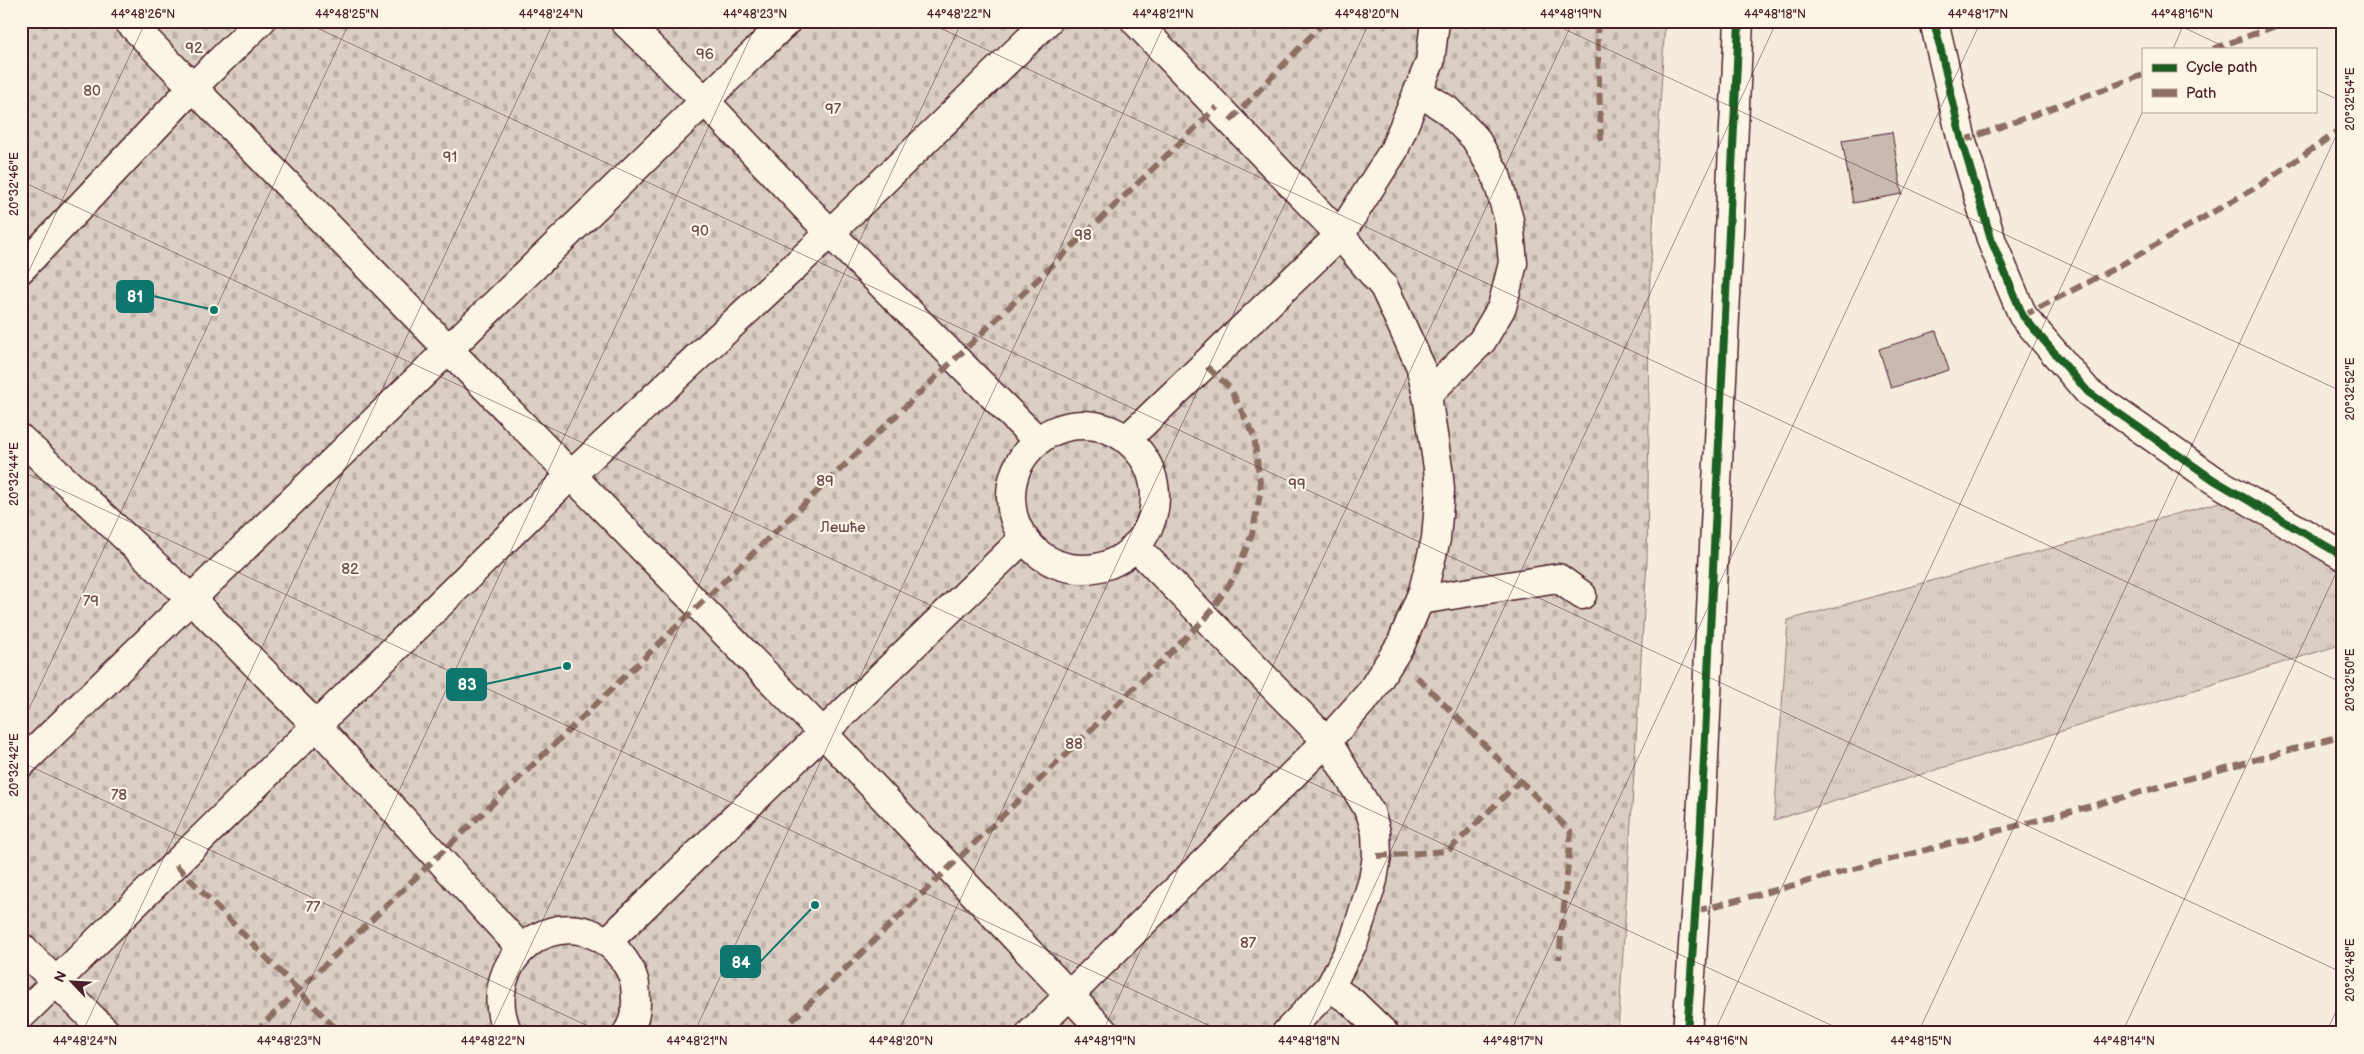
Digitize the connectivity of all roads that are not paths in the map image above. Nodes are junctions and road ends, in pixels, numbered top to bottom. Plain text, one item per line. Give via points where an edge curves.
1 (128, 21) edge
2 (261, 21) edge
3 (624, 21) edge
4 (787, 21) edge
5 (1048, 21) edge
6 (1135, 21) edge
7 (1435, 21) edge
8 (1739, 21) edge
9 (1934, 21) edge
10 (193, 87) junction
11 (1418, 92) junction
12 (705, 101) junction
13 (830, 233) junction
14 (1340, 235) junction
15 (21, 269) edge
16 (446, 350) junction
17 (1428, 396) junction
18 (21, 439) edge
19 (1127, 439) junction
20 (1038, 441) junction
21 (570, 476) junction
22 (1024, 538) junction
23 (1135, 546) junction
24 (2343, 556) edge
25 (1582, 595) dead end
26 (192, 600) junction
27 (1420, 600) junction
28 (317, 726) junction
29 (823, 733) junction
30 (1327, 740) junction
31 (21, 764) edge
32 (607, 942) junction
33 (21, 947) edge
34 (521, 948) junction
35 (58, 982) junction
36 (1330, 987) junction
37 (1069, 995) junction
38 (21, 1016) edge
39 (107, 1033) edge
40 (508, 1033) edge
41 (628, 1033) edge
42 (1031, 1033) edge
43 (1105, 1033) edge
44 (1286, 1033) edge
45 (1384, 1033) edge
46 (1687, 1033) edge

1 - 10 street
2 - 10 street
3 - 12 street
4 - 12 street
5 - 13 street
6 - 14 street
7 - 11 street via 1430,62
8 - 46 street via 1700,842
9 - 24 street via 1962,141 1992,242 2023,316 2088,392 2214,480
10 - 15 street
10 - 16 street
11 - 14 street via 1394,150
11 - 17 street via 1447,110 1475,138 1496,175 1509,220 1513,263 1502,308 1482,341
12 - 13 street
12 - 16 street
13 - 20 street
13 - 21 street
14 - 17 street via 1384,287 1420,365
14 - 19 street
16 - 21 street
16 - 26 street
17 - 27 street via 1440,490 1436,539
18 - 26 street
19 - 20 street via 1110,429 1082,425 1054,431
19 - 23 street via 1144,456 1153,478 1155,503 1149,526
20 - 22 street via 1021,463 1011,497 1015,519
21 - 28 street
21 - 29 street
22 - 23 street via 1051,561 1078,569 1099,567 1119,560
22 - 29 street
23 - 30 street
25 - 27 street via 1558,578
26 - 28 street
26 - 31 street
27 - 30 street via 1400,644 1370,693
28 - 34 street
28 - 35 street
29 - 32 street
29 - 37 street
30 - 36 street via 1370,812 1376,832 1377,856 1354,941
30 - 37 street
32 - 34 street via 590,933 572,930 537,938
32 - 41 street via 623,958 634,979 637,1002
33 - 35 street
34 - 40 street via 502,981 499,1001
35 - 38 street
35 - 39 street
36 - 44 street
36 - 45 street via 1352,1002
37 - 42 street
37 - 43 street

